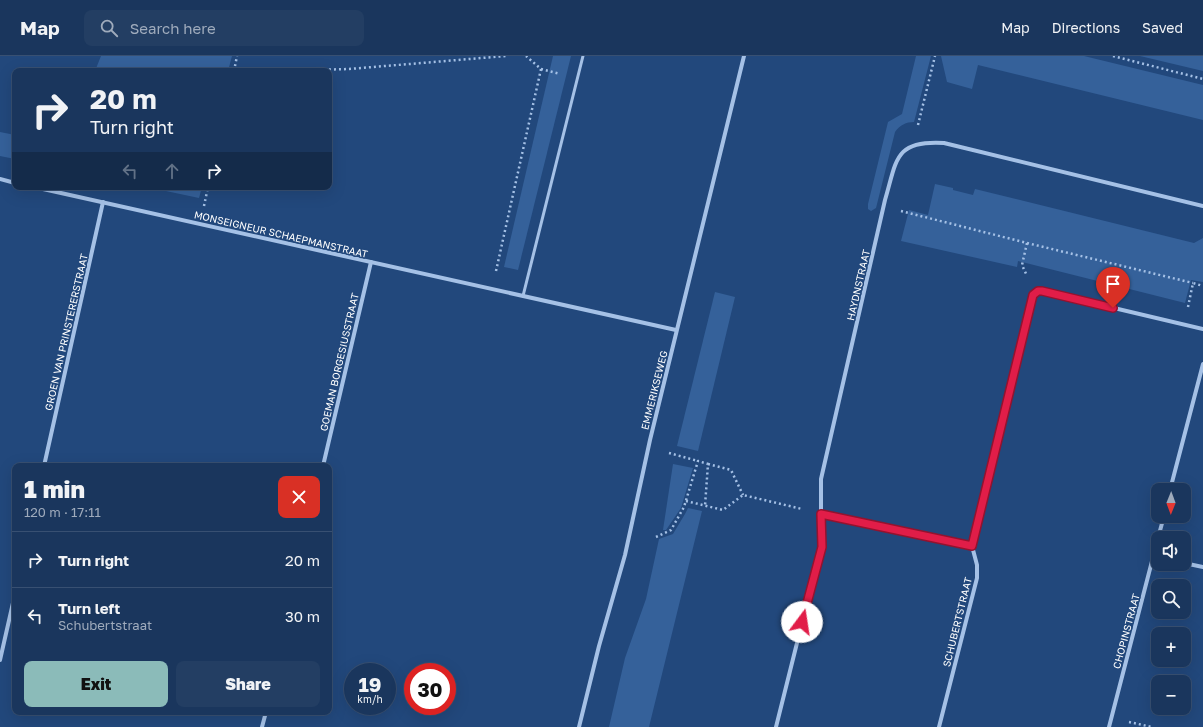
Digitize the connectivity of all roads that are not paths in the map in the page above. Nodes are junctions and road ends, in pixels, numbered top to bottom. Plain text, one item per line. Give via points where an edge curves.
1 (583, 56) edge
2 (744, 56) edge
3 (0, 179) edge
4 (12, 182) edge
5 (48, 190) edge
6 (103, 202) junction
7 (1203, 206) edge
8 (370, 262) junction
9 (523, 296) junction
10 (676, 330) junction
11 (1203, 330) edge
12 (1203, 364) edge
13 (45, 463) edge
14 (324, 463) edge
15 (1172, 483) edge
16 (821, 514) junction
17 (972, 546) junction
18 (1191, 564) edge
19 (1203, 567) edge
20 (1152, 571) edge
21 (12, 607) edge
22 (0, 660) edge
23 (265, 715) edge
24 (262, 727) edge
25 (579, 727) edge
26 (776, 727) edge
27 (939, 727) edge
28 (1109, 727) edge

1 - 9 lane
2 - 10 street, EMMERIKSEWEG
3 - 4 street
5 - 6 street, MONSEIGNEUR SCHAEPMANSTRAAT
6 - 8 street, MONSEIGNEUR SCHAEPMANSTRAAT
6 - 13 street, GROEN VAN PRINSTERERSTRAAT
7 - 16 street, HAYDNSTRAAT via 944,143 928,142 904,150 897,160 884,207 821,479
8 - 9 street, MONSEIGNEUR SCHAEPMANSTRAAT
8 - 14 street, GOEMAN BORGESIUSSTRAAT
9 - 10 street, MONSEIGNEUR SCHAEPMANSTRAAT
10 - 25 street, EMMERIKSEWEG via 625,555
11 - 17 street, SCHUBERTSTRAAT via 1042,291 1036,292 1033,295
12 - 15 street
16 - 17 street
16 - 26 street, HAYDNSTRAAT via 822,547
17 - 27 street, SCHUBERTSTRAAT via 977,565 977,578
18 - 19 street
20 - 28 street, CHOPINSTRAAT
21 - 22 street
23 - 24 street

